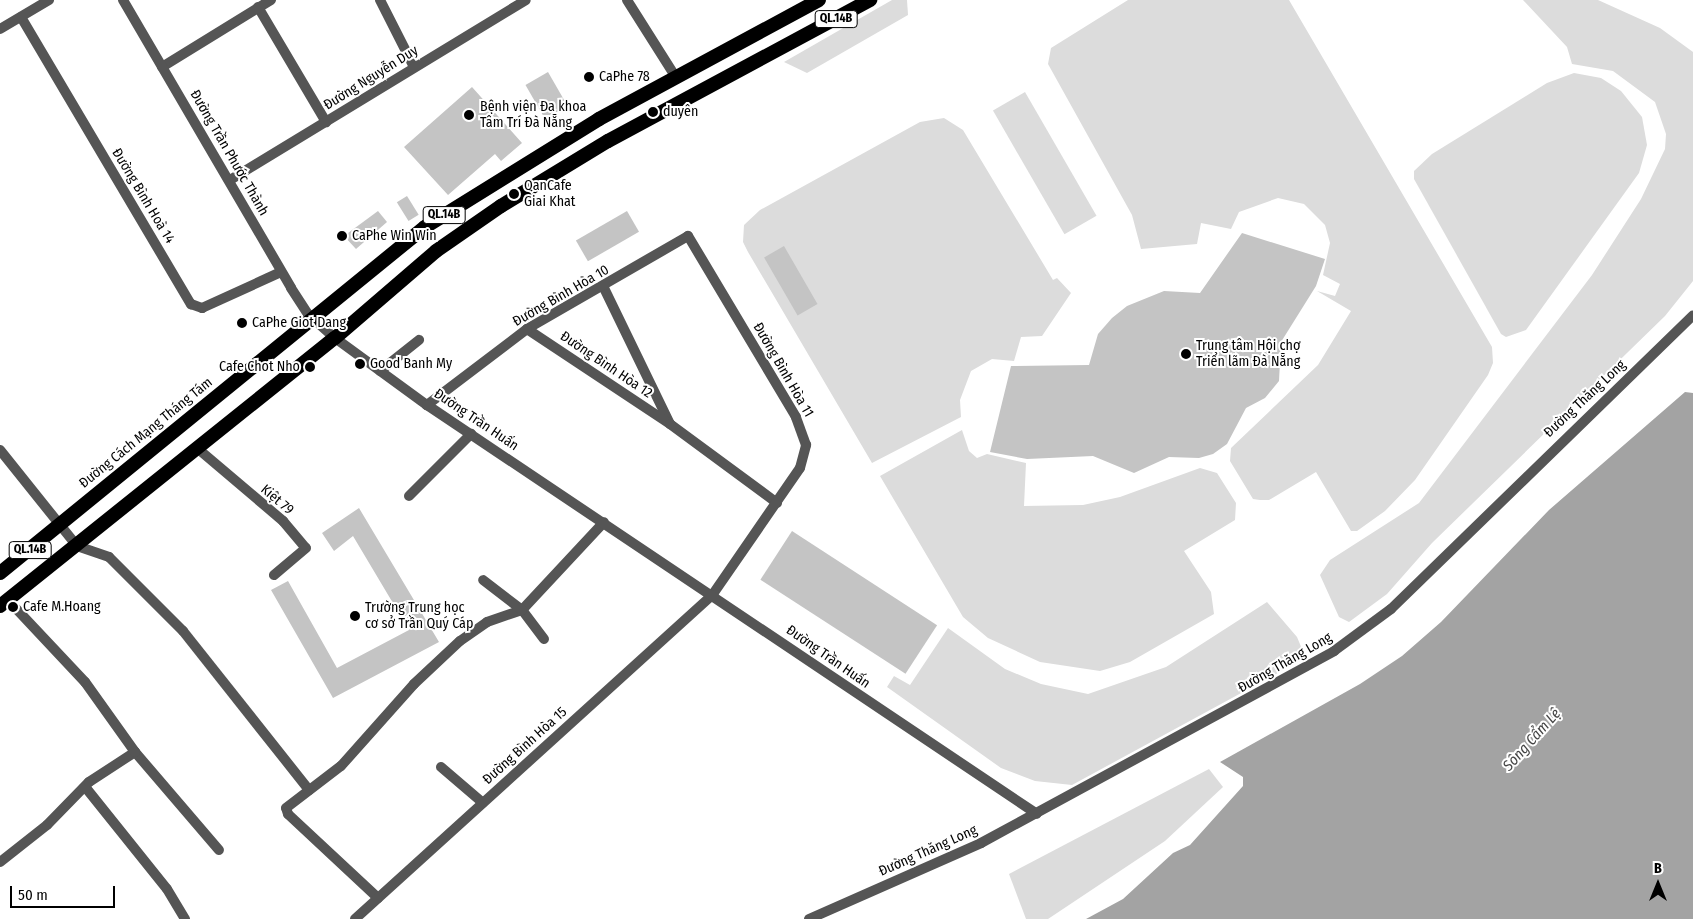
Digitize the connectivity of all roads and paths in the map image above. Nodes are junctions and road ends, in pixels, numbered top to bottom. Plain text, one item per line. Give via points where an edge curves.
1 (49, 0) edge
2 (123, 0) edge
3 (271, 0) edge
4 (380, 0) edge
5 (526, 0) edge
6 (627, 0) edge
7 (819, 0) edge
8 (870, 0) edge
9 (258, 7) junction
10 (21, 17) junction
11 (0, 30) edge
12 (162, 67) junction
13 (414, 67) junction
14 (677, 78) junction
15 (326, 122) junction
16 (230, 180) junction
17 (688, 236) joint
18 (281, 272) junction
19 (604, 288) junction
20 (1693, 315) edge
21 (314, 318) junction
22 (527, 329) junction
23 (335, 338) junction
24 (419, 340) dead end
25 (380, 371) junction
26 (428, 405) junction
27 (670, 424) junction
28 (471, 434) junction
29 (197, 448) junction
30 (0, 450) edge
31 (409, 496) dead end
32 (777, 503) junction
33 (604, 522) junction
34 (60, 526) junction
35 (77, 546) junction
36 (0, 573) edge
37 (274, 575) dead end
38 (483, 580) dead end
39 (713, 594) junction
40 (4, 603) edge
41 (522, 610) junction
42 (544, 639) dead end
43 (135, 752) junction
44 (441, 767) dead end
45 (86, 788) junction
46 (308, 790) junction
47 (483, 803) junction
48 (1037, 814) junction
49 (219, 850) dead end
50 (0, 862) edge
51 (378, 898) junction
52 (184, 919) edge
53 (355, 919) edge
54 (809, 919) edge

1 - 10 street
2 - 12 street, Đường Trần Phước Thành
3 - 9 street
4 - 13 street
5 - 13 street, Đường Nguyễn Duy
6 - 14 street
7 - 14 highway, Đường Cách Mạng Tháng Tám / QL.14B
8 - 23 highway, QL.14B via 608,141 501,206 436,251
9 - 12 street
9 - 15 street
10 - 11 street
10 - 18 street, Đường Bình Hoà 14 via 191,304 202,308
12 - 16 street, Đường Trần Phước Thành
13 - 15 street, Đường Nguyễn Duy
14 - 21 highway, Đường Cách Mạng Tháng Tám / QL.14B via 599,119 462,202 402,245
15 - 16 street, Đường Nguyễn Duy
16 - 18 street, Đường Trần Phước Thành
17 - 19 street, Đường Bình Hòa 10
17 - 32 street, Đường Bình Hòa 11 via 796,417 806,445 800,468
18 - 21 street, Đường Trần Phước Thành
19 - 22 street, Đường Bình Hòa 10
19 - 27 street, Đường Bình Hòa 12
20 - 48 street, Đường Thăng Long via 1374,623 1312,666
21 - 23 street, Đường Trần Phước Thành
21 - 34 highway, Đường Cách Mạng Tháng Tám / QL.14B
22 - 26 street, Đường Bình Hòa 10
22 - 27 street, Đường Bình Hòa 12
23 - 25 street, Đường Trần Huấn
23 - 29 highway, QL.14B
24 - 25 street
25 - 26 street, Đường Trần Huấn
26 - 28 street, Đường Trần Huấn
27 - 32 street, Đường Bình Hòa 12
28 - 31 street
28 - 33 street, Đường Trần Huấn
29 - 35 highway, QL.14B
29 - 37 street, Kiệt 79 via 283,521 306,548
30 - 34 street
32 - 39 street, Đường Bình Hòa 11
33 - 39 street, Đường Trần Huấn
33 - 41 street
34 - 35 street
34 - 36 highway, Đường Cách Mạng Tháng Tám / QL.14B
35 - 40 highway, QL.14B
35 - 46 street via 109,557 183,631
38 - 41 street
39 - 47 street, Đường Bình Hòa 15
39 - 48 street, Đường Trần Huấn
40 - 43 street via 85,682
41 - 42 street
41 - 46 street via 487,622 460,641 414,684 349,760
43 - 45 street
43 - 49 street
44 - 47 street
45 - 50 street
45 - 52 street via 167,889
46 - 51 street via 288,805 288,814
47 - 51 street, Đường Bình Hòa 15
48 - 54 street, Đường Thăng Long via 981,843
51 - 53 street, Đường Bình Hòa 15

